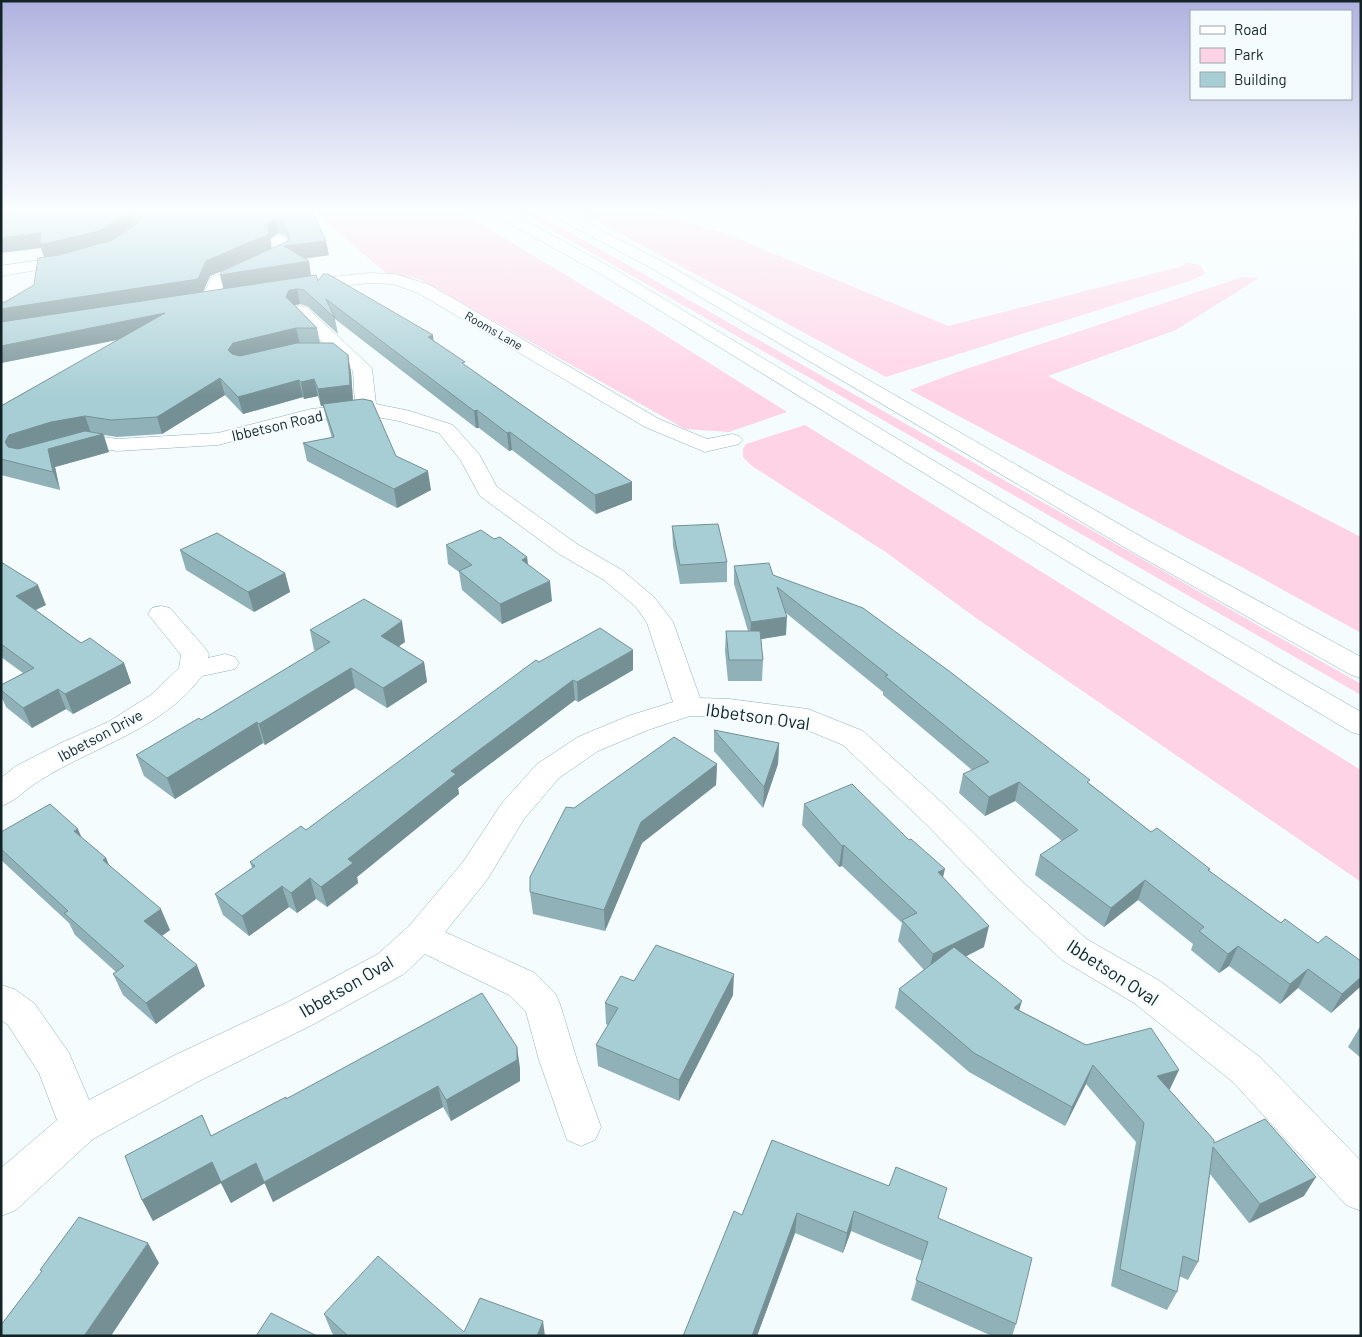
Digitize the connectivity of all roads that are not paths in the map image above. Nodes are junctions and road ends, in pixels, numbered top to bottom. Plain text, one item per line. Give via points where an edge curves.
1 (6, 271) edge
2 (240, 271) edge
3 (607, 271) edge
4 (668, 271) edge
5 (284, 288) edge
6 (1, 289) edge
7 (228, 296) edge
8 (210, 298) junction
9 (191, 302) edge
10 (300, 311) edge
11 (316, 352) edge
12 (340, 352) junction
13 (366, 409) junction
14 (732, 440) dead end
15 (50, 451) edge
16 (161, 614) dead end
17 (225, 663) dead end
18 (193, 669) junction
19 (1361, 669) edge
20 (689, 707) junction
21 (1361, 725) edge
22 (1, 796) edge
23 (421, 936) junction
24 (1, 1000) edge
25 (79, 1126) junction
26 (581, 1127) dead end
27 (1361, 1190) edge
28 (1, 1196) edge

1 - 6 main road
2 - 8 main road via 217,282
3 - 21 main road via 1105,574
4 - 19 main road via 1145,549
5 - 14 main road, Rooms Lane via 369,278 395,279 424,288 652,422 705,446
7 - 8 main road
8 - 9 main road
10 - 12 main road
11 - 12 main road
12 - 13 main road via 362,369
13 - 15 main road, Ibbetson Road via 311,416 218,439 117,445 90,441
13 - 20 main road, Ibbetson Road via 403,415 446,429 471,459 488,491 568,549 613,576 645,602 660,622
16 - 18 main road via 195,654
17 - 18 main road
18 - 22 main road, Ibbetson Drive via 161,702 118,730 27,774
20 - 23 main road, Ibbetson Oval via 638,723 588,744 548,771 513,812 475,871
20 - 27 main road, Ibbetson Oval via 729,708 808,719 853,738 1075,950 1147,992 1247,1070
23 - 25 main road, Ibbetson Oval via 391,964
23 - 26 main road via 522,984 542,1004
24 - 25 main road via 21,1014 55,1065
25 - 28 main road, Ibbetson Oval

